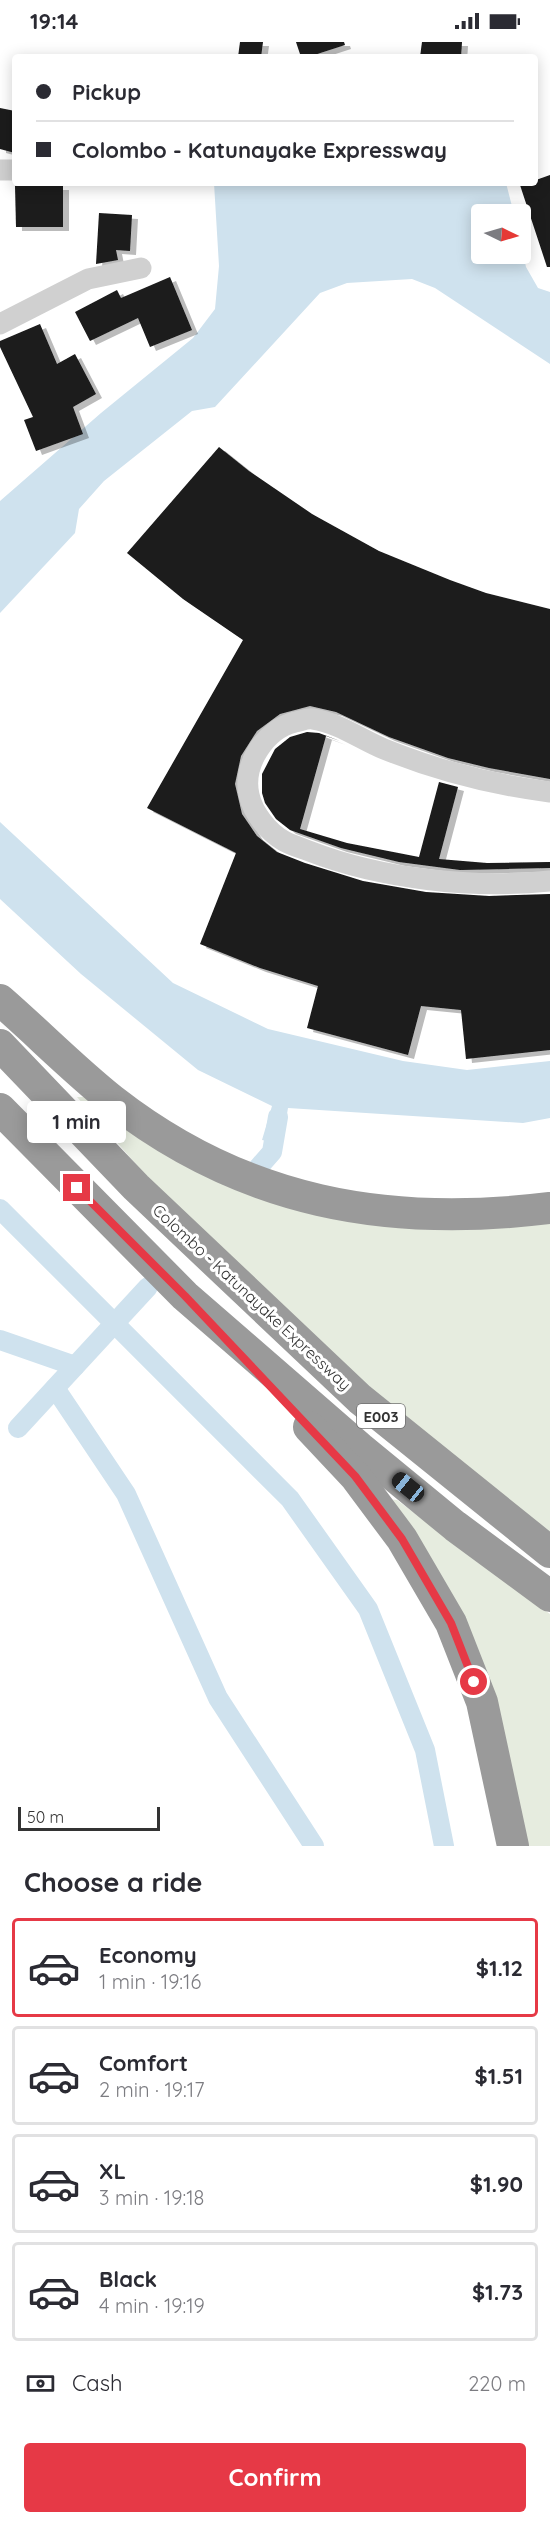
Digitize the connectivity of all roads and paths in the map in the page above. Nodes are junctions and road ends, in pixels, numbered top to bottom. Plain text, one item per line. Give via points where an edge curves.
1 (141, 268) dead end
2 (0, 324) edge
3 (550, 792) edge
4 (550, 881) edge
5 (0, 1000) edge
6 (0, 1045) edge
7 (0, 1109) edge
8 (550, 1208) edge
9 (185, 1296) junction
10 (550, 1552) edge
11 (550, 1596) edge
12 (513, 1846) edge

1 - 2 street via 88,279
3 - 4 street via 437,767 311,718 284,725 263,741 250,765 249,795 262,822 283,841 359,868 454,881
5 - 8 highway via 68,1063 140,1120 208,1161 278,1190 347,1207 444,1216
6 - 10 highway, Colombo - Katunayake Expressway / E003 via 136,1187 360,1399
7 - 9 highway, E003
9 - 11 highway, E003 via 455,1526
9 - 12 highway via 355,1476 402,1539 451,1623 482,1702

